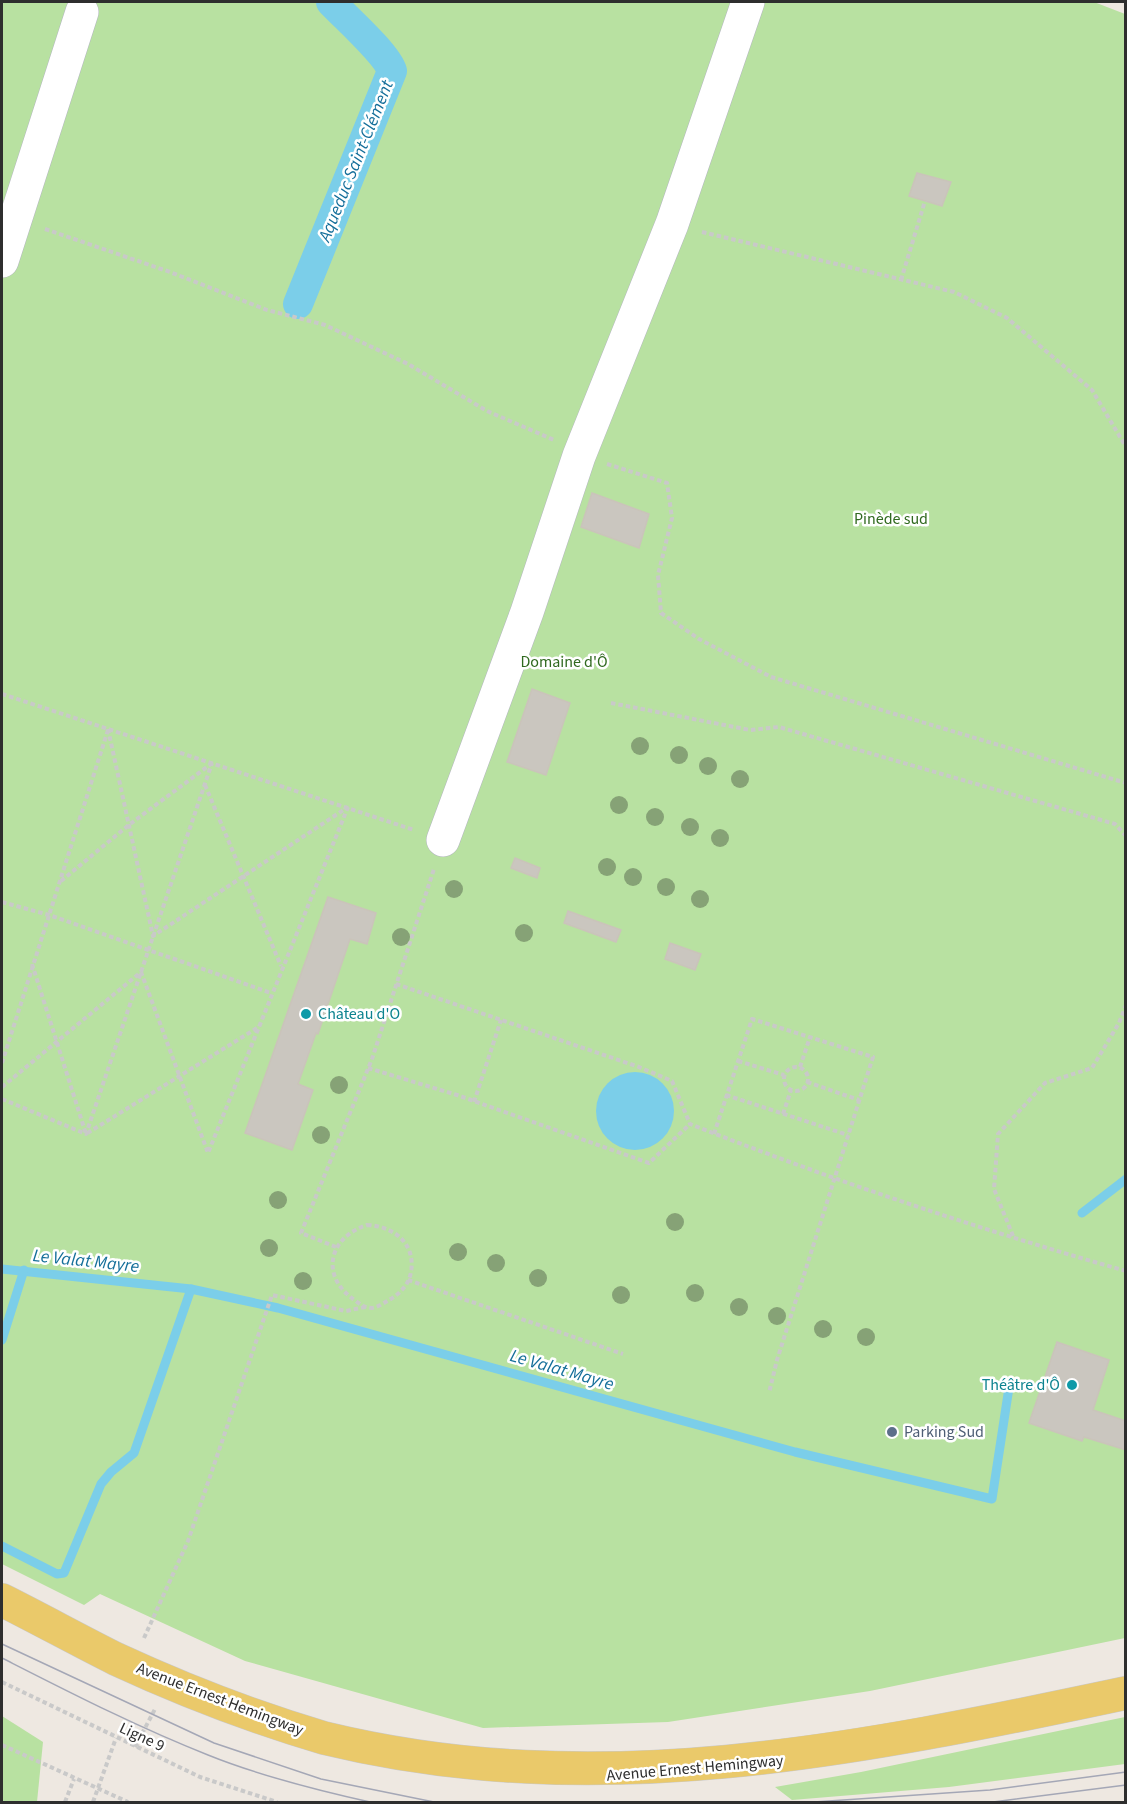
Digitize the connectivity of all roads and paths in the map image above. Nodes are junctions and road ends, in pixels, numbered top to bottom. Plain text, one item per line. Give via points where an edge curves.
1 (748, 2) edge
2 (82, 12) dead end
3 (925, 201) dead end
4 (15, 219) junction
5 (672, 224) junction
6 (2, 261) edge
7 (901, 280) junction
8 (1125, 447) edge
9 (579, 456) junction
10 (2, 694) edge
11 (611, 703) dead end
12 (108, 729) junction
13 (212, 763) junction
14 (1125, 783) edge
15 (204, 784) junction
16 (348, 807) junction
17 (130, 824) junction
18 (1125, 836) edge
19 (443, 840) junction
20 (242, 877) junction
21 (60, 882) junction
22 (2, 902) edge
23 (49, 915) junction
24 (153, 936) junction
25 (149, 951) junction
26 (32, 964) junction
27 (281, 967) junction
28 (141, 972) junction
29 (396, 984) junction
30 (271, 993) junction
31 (1125, 1005) edge
32 (501, 1020) junction
33 (257, 1028) junction
34 (810, 1038) junction
35 (57, 1042) junction
36 (738, 1061) junction
37 (2, 1063) edge
38 (800, 1067) junction
39 (368, 1068) junction
40 (784, 1076) junction
41 (179, 1077) junction
42 (807, 1082) junction
43 (2, 1087) edge
44 (791, 1090) junction
45 (726, 1095) junction
46 (2, 1099) edge
47 (859, 1100) junction
48 (474, 1102) junction
49 (783, 1114) junction
50 (690, 1124) junction
51 (86, 1134) junction
52 (714, 1134) junction
53 (849, 1135) junction
54 (835, 1179) junction
55 (1013, 1236) junction
56 (336, 1247) junction
57 (1125, 1270) edge
58 (408, 1280) junction
59 (364, 1307) junction
60 (622, 1354) dead end
61 (769, 1393) dead end
62 (2, 1600) edge
63 (132, 1665) junction
64 (2, 1682) edge
65 (1125, 1694) edge
66 (157, 1705) dead end
67 (116, 1738) junction
68 (2, 1745) edge
69 (135, 1747) junction
70 (74, 1779) junction
71 (97, 1789) junction
72 (65, 1803) edge
73 (93, 1803) edge
74 (129, 1803) edge
75 (277, 1803) edge

1 - 5 lane
2 - 4 lane
3 - 7 path
4 - 6 lane
4 - 9 path via 267,310 325,325 408,364 487,411 555,440
5 - 7 path
5 - 9 lane
7 - 8 path via 954,292 1007,318 1092,390
9 - 14 path via 667,483 672,518 658,575 661,613 699,639 771,677
9 - 19 lane via 527,612
10 - 12 path
11 - 18 path via 750,730 779,727 1115,824
12 - 13 path
12 - 17 path
12 - 21 path
13 - 15 path
13 - 16 path
13 - 17 path
15 - 20 path
15 - 24 path
16 - 19 path
16 - 20 path
16 - 27 path
17 - 21 path
17 - 24 path
19 - 29 path
20 - 24 path
20 - 27 path
21 - 23 path
22 - 23 path
23 - 25 path
23 - 26 path
24 - 25 path
25 - 28 path
25 - 30 path
26 - 35 path
26 - 37 path
27 - 30 path
28 - 35 path
28 - 41 path
28 - 51 path
29 - 32 path
29 - 39 path
30 - 33 path
31 - 55 path via 1119,1023 1092,1068 1045,1083 998,1134 994,1190
32 - 48 path
32 - 50 path via 672,1081
33 - 41 path
33 - 41 path via 208,1153
34 - 36 path via 752,1019
34 - 38 path
34 - 47 path via 873,1058
35 - 43 path
35 - 51 path
36 - 40 path
36 - 45 path
38 - 40 path via 790,1068
38 - 42 path via 807,1074
39 - 48 path
39 - 56 path via 302,1233
40 - 44 path via 785,1085
41 - 51 path
42 - 44 path via 803,1089
42 - 47 path
44 - 49 path
45 - 49 path
45 - 52 path
46 - 51 path
47 - 53 path
48 - 50 path via 649,1163
49 - 53 path
50 - 52 path
52 - 54 path
53 - 54 path
54 - 55 path
54 - 61 path
55 - 57 path
56 - 58 path via 344,1236 367,1225 391,1230 408,1248 412,1260
56 - 59 path via 333,1273 338,1285
58 - 59 path via 397,1296 374,1308
58 - 60 path
59 - 63 path via 346,1311 272,1295 188,1541
62 - 63 main road, Avenue Ernest Hemingway
63 - 65 main road, Avenue Ernest Hemingway via 260,1717 400,1757 469,1768 574,1776 669,1774 790,1761
64 - 67 path, Ligne 9
66 - 69 path
67 - 69 path, Ligne 9
67 - 71 path
68 - 70 path
69 - 75 path, Ligne 9 via 200,1777
70 - 71 path
70 - 72 path
71 - 73 path
71 - 74 path

